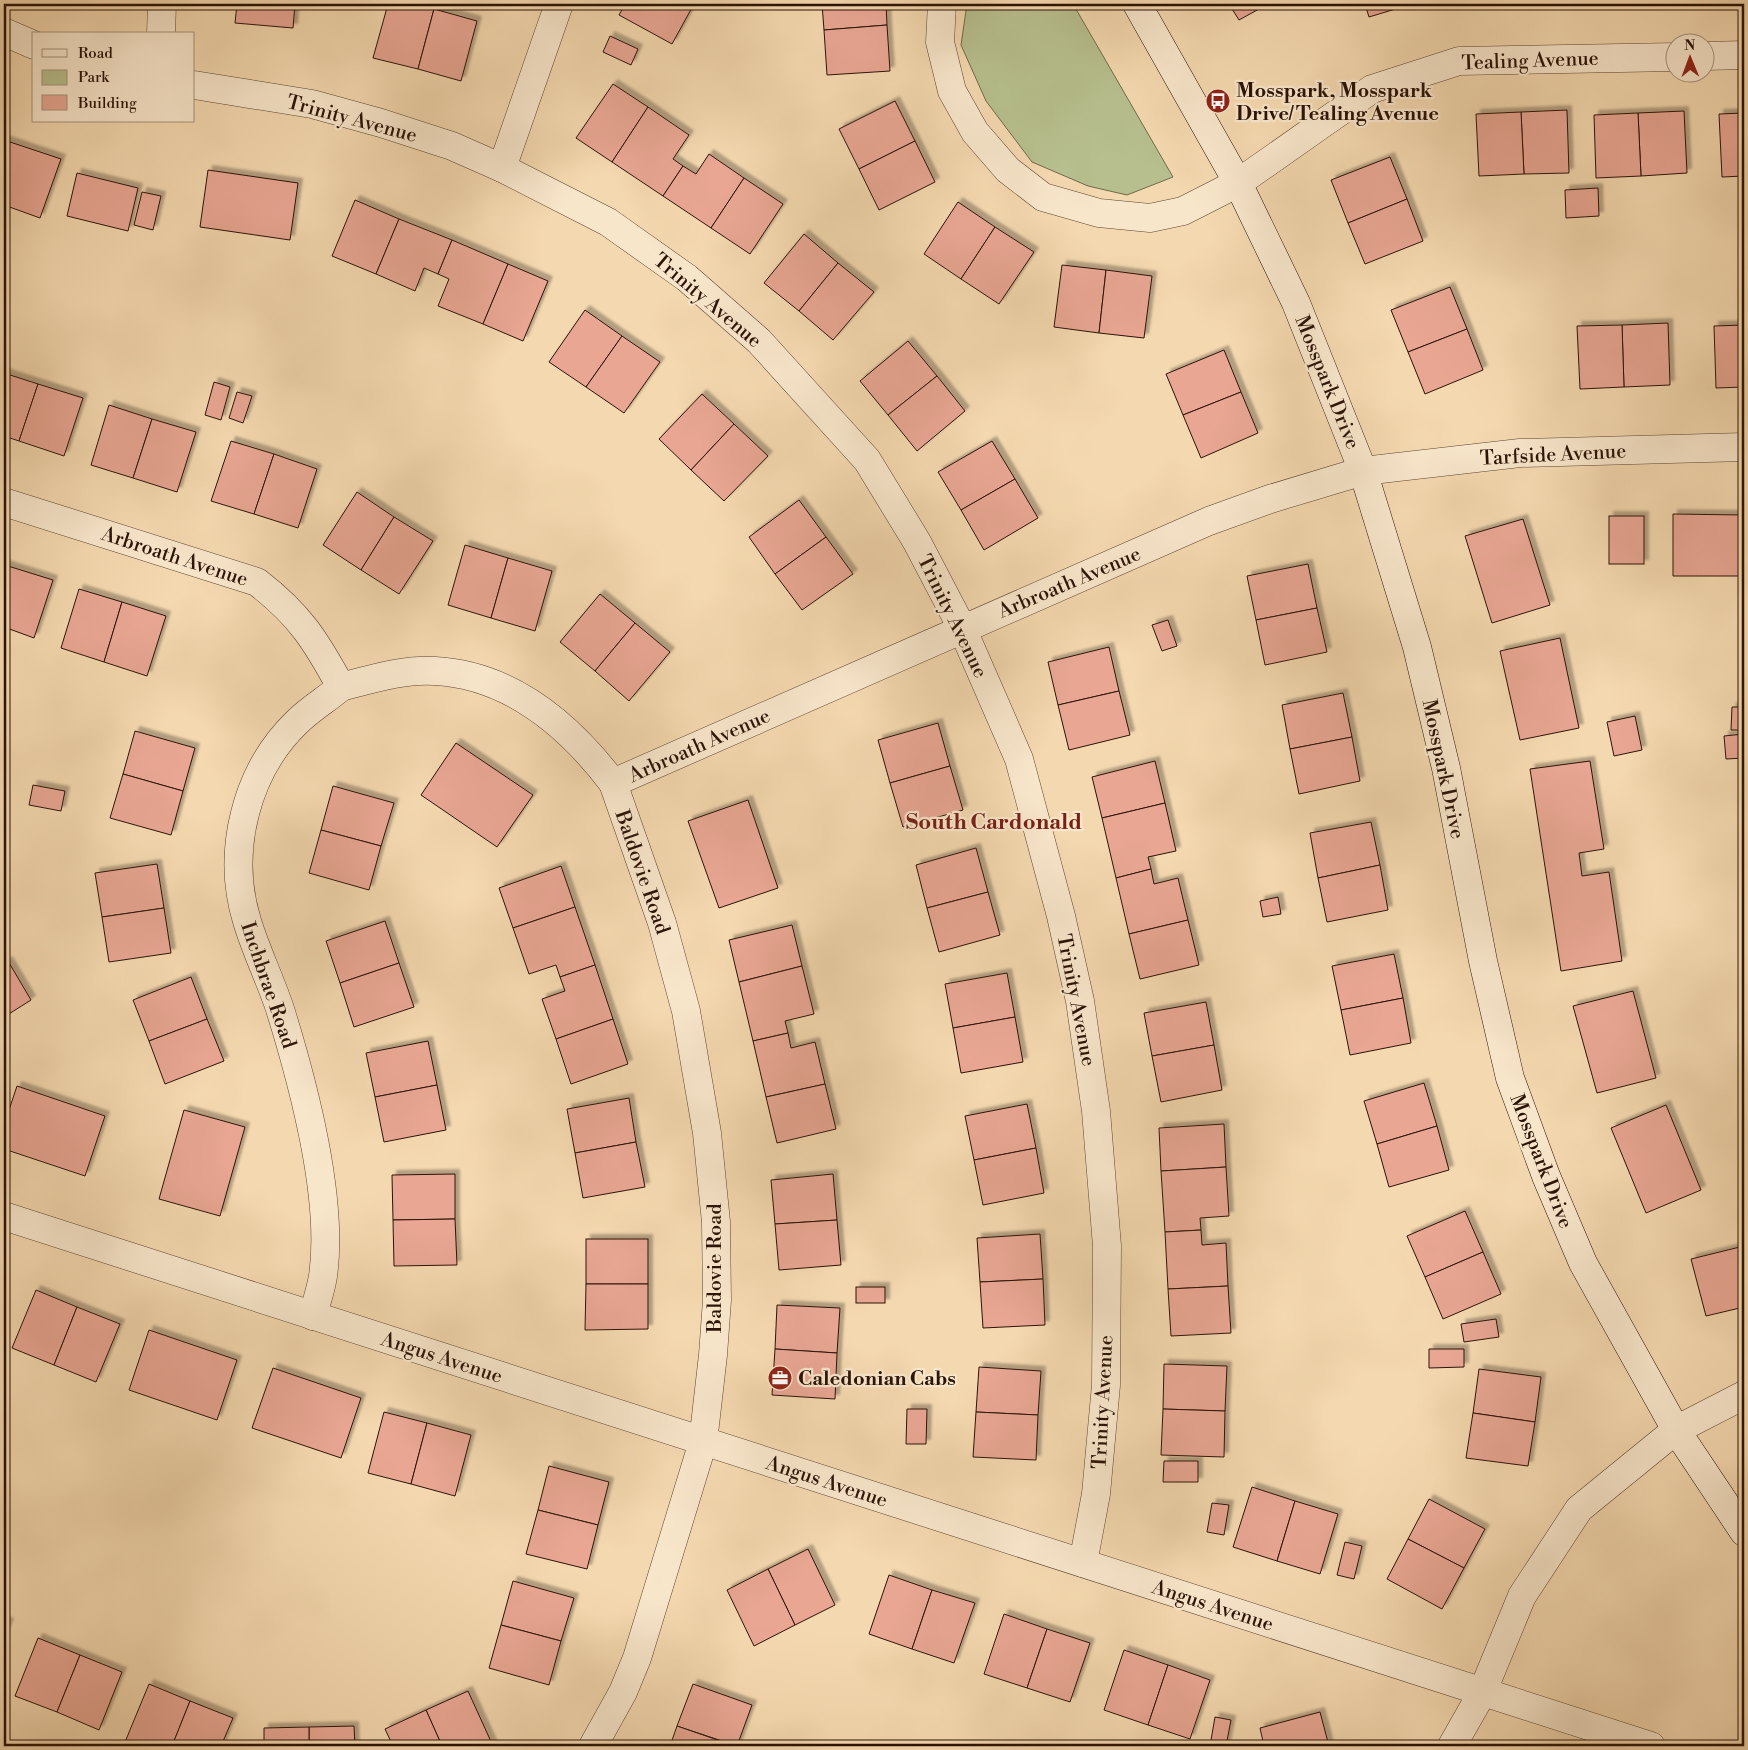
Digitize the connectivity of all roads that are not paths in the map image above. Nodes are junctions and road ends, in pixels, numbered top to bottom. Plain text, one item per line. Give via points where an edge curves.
1 (162, 4) edge
2 (559, 4) edge
3 (942, 4) edge
4 (1137, 4) edge
5 (4, 32) edge
6 (161, 32) edge
7 (32, 44) edge
8 (1744, 55) edge
9 (1716, 56) edge
10 (1666, 57) edge
11 (195, 86) edge
12 (502, 168) junction
13 (1238, 182) junction
14 (1744, 447) edge
15 (1363, 470) junction
16 (4, 502) edge
17 (962, 628) junction
18 (341, 688) junction
19 (613, 783) junction
20 (4, 1216) edge
21 (313, 1316) junction
22 (1744, 1395) edge
23 (1676, 1430) junction
24 (703, 1442) junction
25 (1744, 1532) edge
26 (1084, 1563) junction
27 (1482, 1693) junction
28 (594, 1746) edge
29 (1452, 1746) edge
30 (1651, 1746) edge

1 - 6 street
2 - 12 street
3 - 13 street, Tealing Avenue via 940,42 952,92 975,132 1008,170 1043,197 1099,213 1150,218 1183,211
4 - 13 street, Mosspark Drive
5 - 7 street
8 - 9 street
10 - 13 street, Tealing Avenue via 1459,61 1372,89
11 - 12 street, Trinity Avenue via 312,104 452,146
12 - 17 street, Trinity Avenue via 608,222 687,278 759,341 867,460 917,542
13 - 15 street, Mosspark Drive via 1296,303
14 - 15 street, Tarfside Avenue via 1520,453
15 - 17 street, Arbroath Avenue via 1210,521
15 - 23 street, Mosspark Drive via 1417,647 1446,768 1483,961 1510,1078 1582,1263
16 - 18 street, Arbroath Avenue via 257,582 284,602 315,639
17 - 19 street, Arbroath Avenue
17 - 26 street, Trinity Avenue via 1019,759 1076,982 1096,1112 1107,1246 1106,1385 1096,1494
18 - 19 street, Arbroath Avenue via 390,674 435,671 480,679 522,696 558,722
18 - 21 street, Inchbrae Road via 297,722 273,752 250,795 238,846 238,881 246,920 279,1008 296,1066 322,1193 323,1275
19 - 24 street, Baldovie Road via 662,923 686,1011 707,1133 716,1222 717,1300
20 - 21 street, Angus Avenue
21 - 24 street, Angus Avenue
22 - 23 street
23 - 25 street, Mosspark Drive
23 - 27 street via 1579,1509 1522,1596
24 - 26 street, Angus Avenue
24 - 28 street, Baldovie Road via 637,1658
26 - 27 street, Angus Avenue
27 - 29 street
27 - 30 street, Angus Avenue

